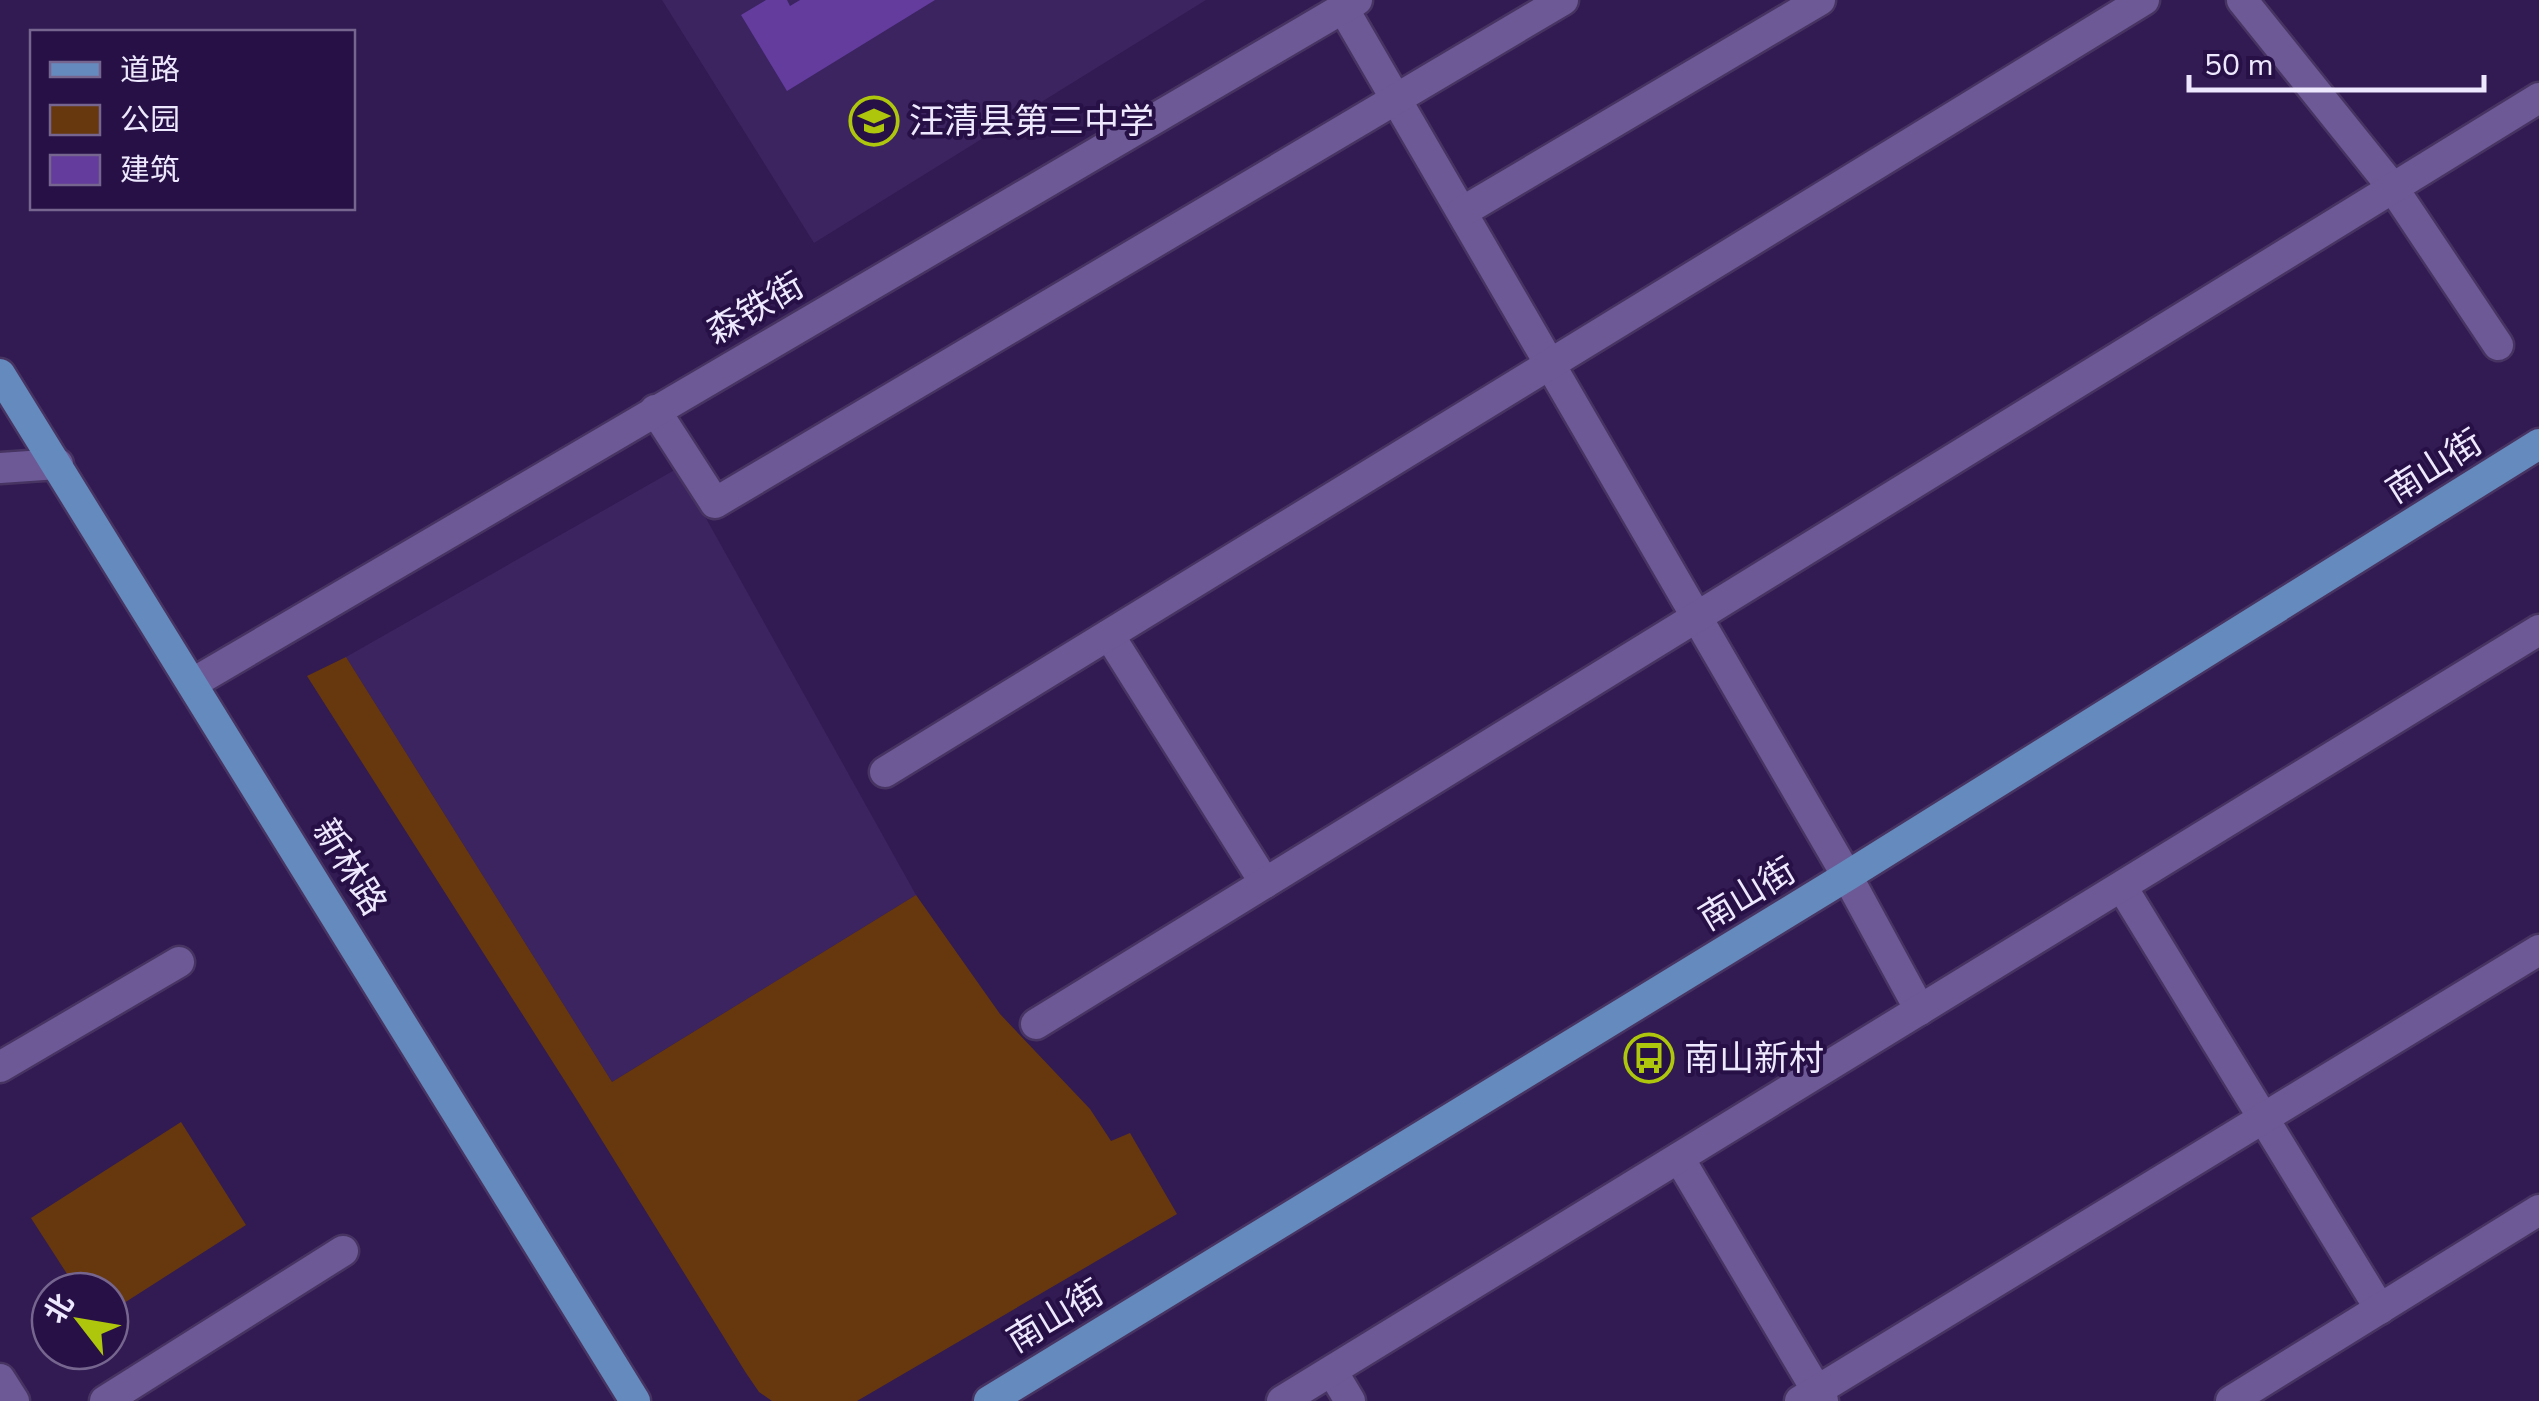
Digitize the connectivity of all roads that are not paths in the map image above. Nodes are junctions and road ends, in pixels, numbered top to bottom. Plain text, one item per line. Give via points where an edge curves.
1 (1563, 0) edge
2 (1820, 0) edge
3 (2144, 0) edge
4 (2242, 0) edge
5 (1350, 4) edge
6 (1395, 98) junction
7 (2539, 98) edge
8 (2393, 188) junction
9 (1462, 212) junction
10 (2498, 345) dead end
11 (1550, 364) junction
12 (0, 374) edge
13 (655, 410) junction
14 (2539, 444) edge
15 (58, 464) junction
16 (0, 468) edge
17 (1698, 616) junction
18 (1109, 635) junction
19 (2537, 635) edge
20 (193, 684) junction
21 (885, 772) dead end
22 (1848, 876) junction
23 (1265, 883) junction
24 (2122, 886) junction
25 (2539, 950) edge
26 (179, 962) dead end
27 (1920, 1010) junction
28 (1036, 1024) dead end
29 (0, 1067) edge
30 (2264, 1118) junction
31 (1679, 1158) junction
32 (2539, 1210) edge
33 (344, 1251) dead end
34 (2380, 1309) junction
35 (1332, 1371) junction
36 (0, 1378) edge
37 (1813, 1398) edge
38 (14, 1401) edge
39 (105, 1401) edge
40 (635, 1401) edge
41 (989, 1401) edge
42 (1282, 1401) edge
43 (1350, 1401) edge
44 (2231, 1401) edge

1 - 6 street
2 - 9 street
3 - 11 street
4 - 8 street
5 - 6 street
5 - 13 street, 森铁街
6 - 9 street
6 - 13 street via 715,503
7 - 8 street
8 - 10 street
8 - 17 street
9 - 11 street
11 - 17 street
11 - 18 street
12 - 15 main road, 新林路
13 - 20 street, 森铁街
14 - 22 main road, 南山街
15 - 16 street
15 - 20 main road, 新林路
17 - 22 street
17 - 23 street
18 - 21 street
18 - 23 street
19 - 24 street
20 - 40 main road, 新林路
22 - 27 street
22 - 41 main road, 南山街
23 - 28 street
24 - 27 street
24 - 30 street
25 - 30 street
26 - 29 street
27 - 31 street
30 - 34 street
30 - 37 street
31 - 35 street
31 - 37 street
32 - 34 street
33 - 39 street
34 - 44 street
35 - 42 street
35 - 43 street
36 - 38 street

